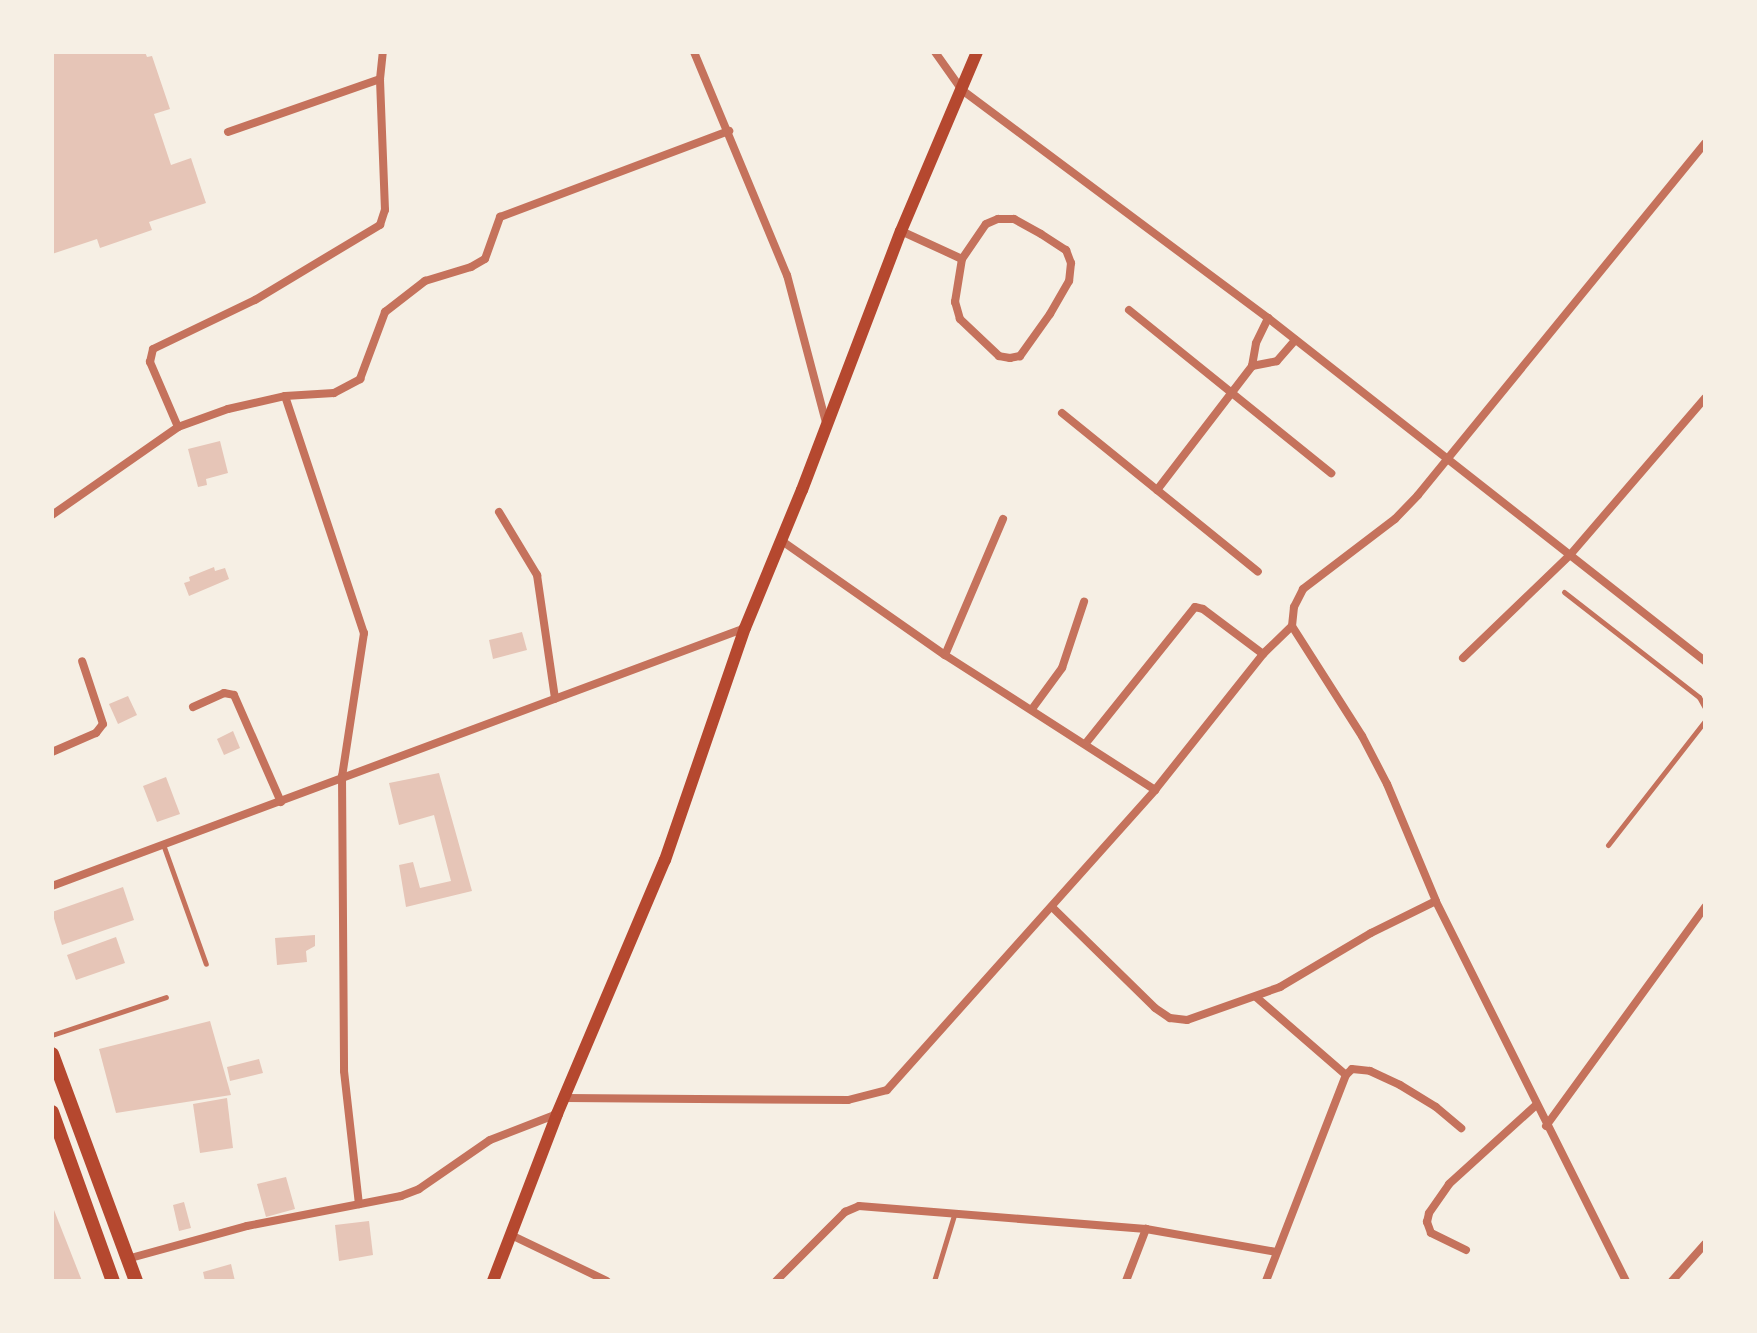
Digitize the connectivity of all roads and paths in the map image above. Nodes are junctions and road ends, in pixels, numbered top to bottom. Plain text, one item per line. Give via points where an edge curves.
1 (383, 52) edge
2 (694, 52) edge
3 (935, 52) edge
4 (977, 52) edge
5 (380, 79) junction
6 (962, 90) junction
7 (729, 131) junction
8 (228, 132) dead end
9 (1705, 143) edge
10 (901, 231) junction
11 (962, 259) junction
12 (1129, 310) dead end
13 (1268, 318) junction
14 (1295, 340) junction
15 (1252, 366) junction
16 (1232, 393) junction
17 (285, 396) junction
18 (1705, 398) edge
19 (1062, 413) dead end
20 (178, 427) junction
21 (827, 427) junction
22 (1450, 459) junction
23 (1331, 473) dead end
24 (1157, 490) junction
25 (499, 512) dead end
26 (52, 515) edge
27 (1003, 519) dead end
28 (782, 541) junction
29 (1570, 555) junction
30 (1258, 572) dead end
31 (1564, 592) dead end
32 (1084, 602) dead end
33 (1292, 626) junction
34 (745, 628) junction
35 (1263, 654) junction
36 (945, 655) junction
37 (1463, 658) dead end
38 (82, 661) dead end
39 (1705, 661) edge
40 (555, 699) junction
41 (193, 707) dead end
42 (1705, 708) edge
43 (1032, 709) junction
44 (1705, 721) edge
45 (1086, 743) junction
46 (52, 752) edge
47 (342, 776) junction
48 (1155, 790) junction
49 (281, 802) junction
50 (1608, 845) dead end
51 (164, 847) junction
52 (52, 886) edge
53 (1436, 901) junction
54 (1052, 907) junction
55 (1705, 907) edge
56 (206, 964) dead end
57 (166, 997) dead end
58 (1256, 997) junction
59 (52, 1035) edge
60 (52, 1054) edge
61 (1346, 1075) junction
62 (565, 1098) junction
63 (1536, 1105) junction
64 (52, 1112) edge
65 (557, 1114) junction
66 (1546, 1126) junction
67 (1461, 1128) dead end
68 (359, 1204) junction
69 (954, 1215) junction
70 (1146, 1229) junction
71 (511, 1235) junction
72 (1705, 1244) edge
73 (1466, 1250) dead end
74 (1276, 1252) junction
75 (127, 1259) junction
76 (113, 1281) edge
77 (136, 1281) edge
78 (493, 1281) edge
79 (607, 1281) edge
80 (776, 1281) edge
81 (934, 1281) edge
82 (1126, 1281) edge
83 (1266, 1281) edge
84 (1626, 1281) edge
85 (1672, 1281) edge

1 - 5 street
2 - 7 street
3 - 6 street
4 - 6 main road
5 - 8 street
5 - 20 street via 385,210 380,225 255,300 153,349 150,362
6 - 10 main road
6 - 13 street
7 - 17 street via 500,217 485,259 425,281 385,312 360,379 334,393
7 - 21 street via 787,275
9 - 22 street
10 - 11 street
10 - 21 main road
11 - 11 street via 955,302 960,319 999,356 1020,356 1069,281 1066,250 1014,219 998,219 986,224
12 - 16 street
13 - 14 street
13 - 15 street
14 - 15 street via 1277,361
14 - 22 street
15 - 16 street
16 - 23 street
16 - 24 street
17 - 20 street
17 - 47 street via 363,627
18 - 29 street
19 - 24 street
20 - 26 street
21 - 28 main road
22 - 29 street
22 - 33 street via 1395,519 1303,589
24 - 30 street
25 - 40 street via 537,575
27 - 36 street
28 - 34 main road
28 - 36 street
29 - 37 street
29 - 39 street
31 - 42 lane via 1699,697
32 - 43 street via 1062,668
33 - 35 street
33 - 53 street via 1362,736
34 - 40 street
34 - 62 main road via 665,860
35 - 45 street via 1195,607
35 - 48 street
36 - 43 street
38 - 46 street via 103,724 96,733
40 - 47 street
41 - 49 street via 224,693 234,695
43 - 45 street
44 - 50 lane
45 - 48 street
47 - 49 street
47 - 68 street via 344,1071
48 - 54 street
49 - 51 street
51 - 52 street
51 - 56 lane
53 - 58 street
53 - 63 street
54 - 58 street via 1170,1018 1187,1020
54 - 62 street via 887,1090 868,1098
55 - 66 street
57 - 59 lane
58 - 61 street
60 - 75 main road
61 - 67 street via 1360,1068 1380,1075
61 - 74 street
62 - 65 main road
63 - 66 street
63 - 73 street via 1449,1184 1429,1213 1431,1233
64 - 76 main road
65 - 68 street via 490,1140 419,1189
65 - 71 main road
66 - 84 street
68 - 75 street via 247,1226
69 - 70 street
69 - 80 street via 859,1206 845,1212
69 - 81 lane
70 - 74 street
70 - 82 street
71 - 78 main road
71 - 79 street
72 - 85 street
74 - 83 street
75 - 77 main road

